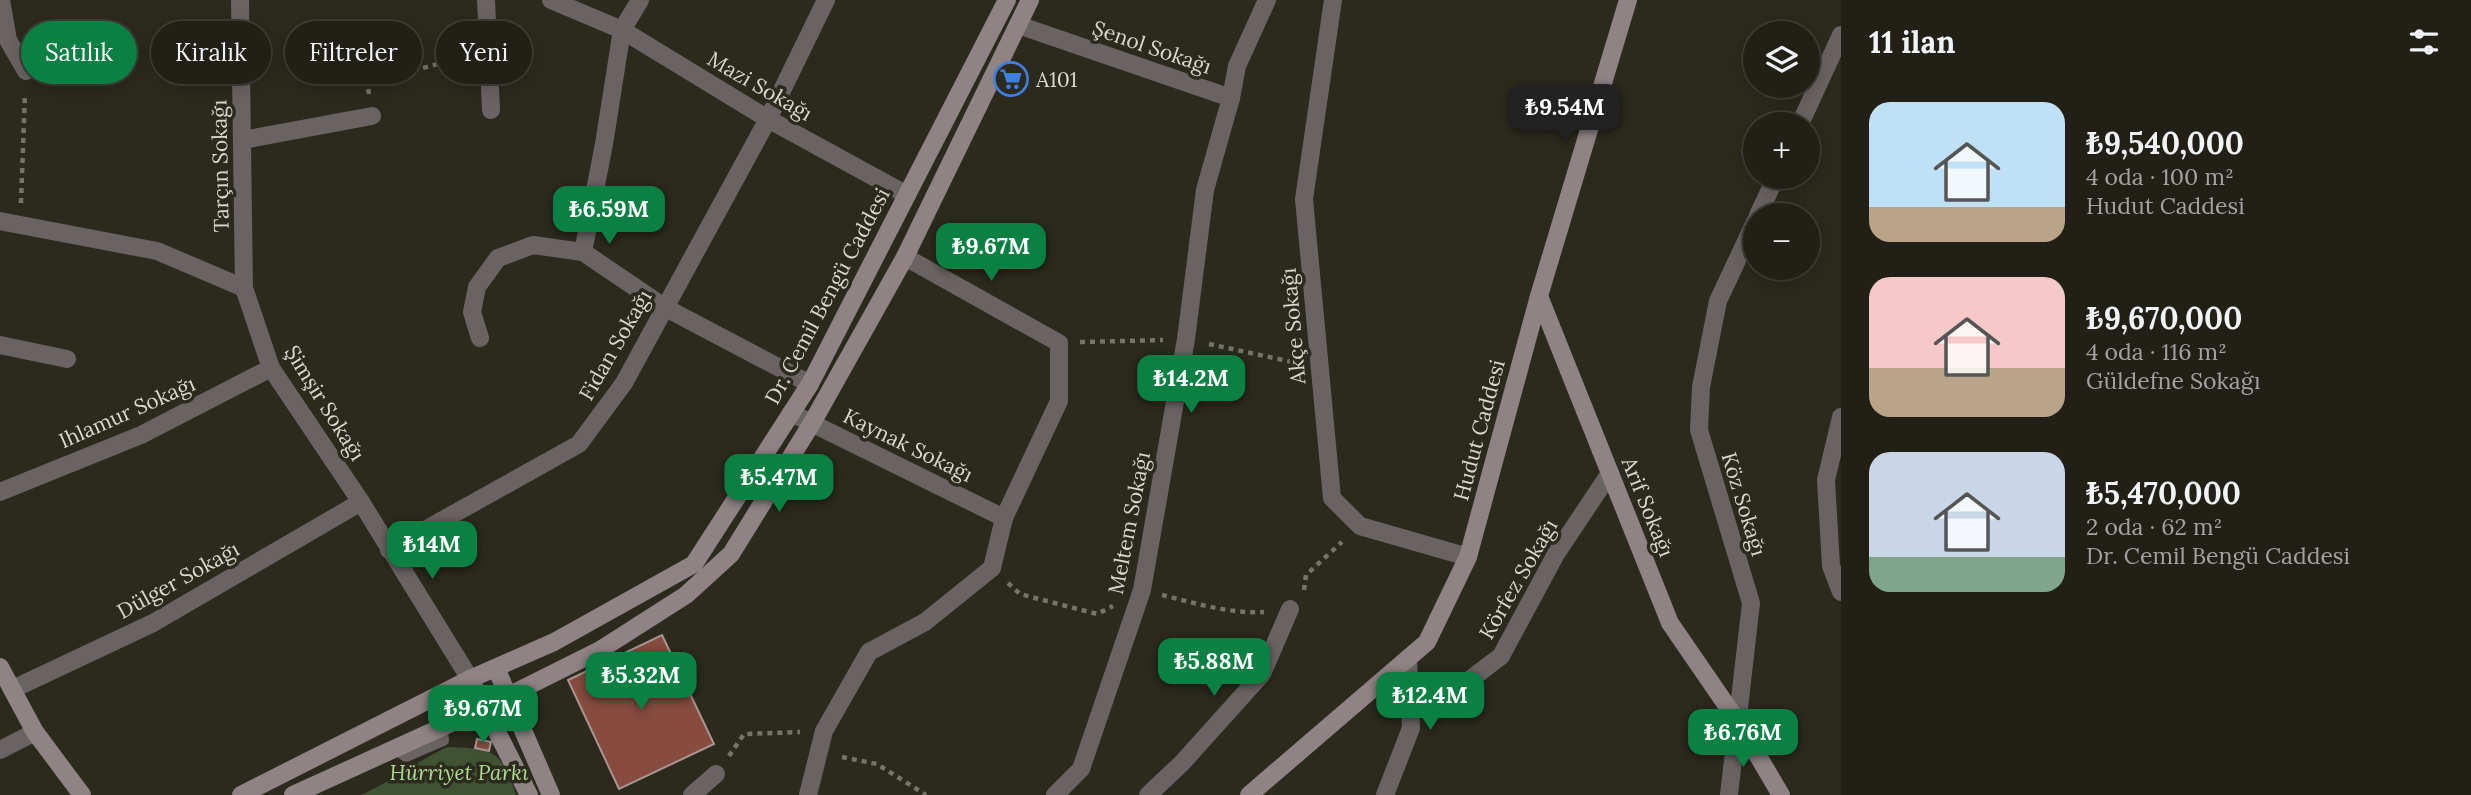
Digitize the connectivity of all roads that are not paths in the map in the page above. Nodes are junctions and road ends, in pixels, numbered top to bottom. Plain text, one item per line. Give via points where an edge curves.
1 (1, 0) edge
2 (240, 0) edge
3 (486, 0) edge
4 (551, 0) edge
5 (640, 0) edge
6 (826, 0) edge
7 (1007, 0) edge
8 (1030, 0) edge
9 (1267, 0) edge
10 (1333, 0) edge
11 (1628, 0) edge
12 (1018, 25) junction
13 (622, 30) junction
14 (1841, 35) edge
15 (21, 62) edge
16 (1231, 98) junction
17 (491, 110) dead end
18 (1806, 112) edge
19 (372, 116) road end
20 (768, 119) junction
21 (243, 140) junction
22 (907, 195) junction
23 (0, 221) edge
24 (1743, 248) edge
25 (583, 252) junction
26 (905, 257) junction
27 (244, 288) junction
28 (1539, 296) junction
29 (664, 307) junction
30 (480, 338) dead end
31 (0, 345) edge
32 (67, 359) dead end
33 (271, 368) junction
34 (810, 384) junction
35 (791, 413) junction
36 (1841, 417) edge
37 (812, 423) junction
38 (1610, 473) junction
39 (0, 492) edge
40 (361, 502) junction
41 (1004, 518) junction
42 (389, 550) junction
43 (1468, 557) junction
44 (1841, 592) edge
45 (1290, 609) road end
46 (1408, 658) junction
47 (0, 667) edge
48 (496, 668) junction
49 (470, 679) junction
50 (13, 689) junction
51 (508, 695) junction
52 (1410, 707) junction
53 (484, 708) junction
54 (1738, 722) junction
55 (35, 732) junction
56 (0, 750) edge
57 (716, 774) road end
58 (82, 795) edge
59 (242, 795) edge
60 (293, 795) edge
61 (529, 795) edge
62 (551, 795) edge
63 (692, 795) edge
64 (808, 795) edge
65 (1055, 795) edge
66 (1148, 795) edge
67 (1250, 795) edge
68 (1385, 795) edge
69 (1729, 795) edge
70 (1781, 795) edge

1 - 15 street via 8,40
2 - 21 street, Tarçın Sokağı
3 - 17 street
4 - 13 street, Mazi Sokağı
5 - 13 street
6 - 20 street, Fidan Sokağı
7 - 22 street, Dr. Cemil Bengü Caddesi
8 - 12 street
9 - 16 street, Meltem Sokağı via 1237,66
10 - 43 street, Akçe Sokağı via 1304,199 1332,498 1360,526
11 - 28 street, Hudut Caddesi
12 - 16 street, Şenol Sokağı
12 - 26 street
13 - 20 street, Mazi Sokağı
13 - 25 street
14 - 18 street
16 - 65 street, Meltem Sokağı via 1205,190 1186,339 1142,590 1081,769
19 - 21 street
20 - 22 street, Mazi Sokağı
20 - 29 street, Fidan Sokağı
21 - 27 street, Tarçın Sokağı
22 - 34 street, Dr. Cemil Bengü Caddesi
23 - 27 street via 157,251
24 - 54 street, Köz Sokağı via 1718,301 1701,387 1699,430 1751,603
25 - 29 street
25 - 30 street via 533,245 498,258 477,287 472,312
26 - 37 street
26 - 41 street via 1059,342 1059,401
27 - 33 street, Şimşir Sokağı
28 - 38 street, Arif Sokağı
28 - 43 street, Hudut Caddesi
29 - 34 street
29 - 42 street, Fidan Sokağı via 624,383 579,444
31 - 32 street
33 - 39 street, Ihlamur Sokağı via 141,435
33 - 40 street, Şimşir Sokağı
34 - 35 street, Dr. Cemil Bengü Caddesi
35 - 37 street, Kaynak Sokağı
35 - 48 street, Dr. Cemil Bengü Caddesi via 694,564 554,642
36 - 44 street via 1826,480 1831,566
37 - 41 street, Kaynak Sokağı
37 - 51 street via 731,554 686,596 600,650
38 - 52 street, Körfez Sokağı via 1556,554 1501,656 1442,698
38 - 54 street, Arif Sokağı via 1670,623
40 - 42 street, Şimşir Sokağı
40 - 50 street, Dülger Sokağı via 153,623
41 - 64 street via 992,568 925,622 869,652 824,731
42 - 49 street, Şimşir Sokağı
43 - 46 street, Hudut Caddesi via 1427,642
45 - 66 street via 1262,674
46 - 52 street
46 - 67 street, Hudut Caddesi
47 - 50 street
48 - 49 street, Dr. Cemil Bengü Caddesi
48 - 51 street
49 - 53 street
49 - 59 street, Dr. Cemil Bengü Caddesi
50 - 55 street
51 - 53 street
51 - 62 street
52 - 68 street via 1411,728
53 - 60 street
53 - 61 street
54 - 69 street, Köz Sokağı
54 - 70 street
55 - 56 street
55 - 58 street
57 - 63 street

